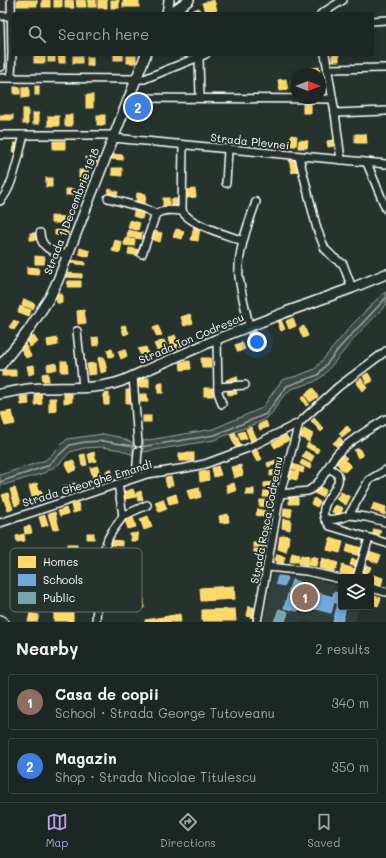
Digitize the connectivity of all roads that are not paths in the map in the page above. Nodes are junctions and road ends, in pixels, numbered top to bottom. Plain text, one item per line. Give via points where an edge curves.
1 (11, 0) edge
2 (169, 0) edge
3 (189, 0) edge
4 (343, 0) edge
5 (12, 12) edge
6 (168, 12) edge
7 (171, 12) edge
8 (324, 12) edge
9 (0, 16) edge
10 (12, 16) edge
11 (386, 20) edge
12 (374, 21) edge
13 (0, 24) edge
14 (12, 56) edge
15 (145, 56) edge
16 (201, 56) edge
17 (203, 56) edge
18 (325, 56) edge
19 (1, 67) edge
20 (386, 68) edge
21 (328, 69) junction
22 (12, 74) junction
23 (0, 78) edge
24 (136, 79) junction
25 (129, 98) junction
26 (200, 98) junction
27 (332, 98) junction
28 (386, 111) edge
29 (335, 113) junction
30 (0, 135) edge
31 (24, 135) junction
32 (113, 137) junction
33 (183, 145) junction
34 (228, 150) junction
35 (299, 157) junction
36 (341, 160) junction
37 (367, 163) junction
38 (386, 164) edge
39 (226, 183) dead end
40 (108, 198) dead end
41 (0, 201) edge
42 (256, 202) dead end
43 (386, 209) edge
44 (182, 211) junction
45 (156, 214) junction
46 (40, 233) dead end
47 (243, 241) junction
48 (142, 254) dead end
49 (67, 255) junction
50 (386, 274) edge
51 (352, 288) junction
52 (249, 326) junction
53 (76, 331) dead end
54 (217, 339) junction
55 (386, 352) edge
56 (0, 366) edge
57 (133, 376) junction
58 (245, 385) dead end
59 (83, 387) junction
60 (218, 387) junction
61 (0, 394) edge
62 (222, 404) dead end
63 (386, 419) edge
64 (299, 423) junction
65 (138, 443) dead end
66 (138, 451) dead end
67 (329, 468) junction
68 (384, 473) edge
69 (136, 477) junction
70 (118, 484) junction
71 (280, 494) junction
72 (147, 505) dead end
73 (349, 515) junction
74 (123, 516) junction
75 (326, 519) junction
76 (386, 522) edge
77 (0, 523) edge
78 (369, 538) junction
79 (386, 543) edge
80 (105, 548) edge
81 (268, 567) junction
82 (358, 574) edge
83 (338, 579) edge
84 (374, 589) edge
85 (386, 592) edge
86 (97, 612) edge
87 (0, 620) edge
88 (3, 622) edge
89 (96, 622) edge
90 (257, 622) edge

1 - 5 street
2 - 6 main road
3 - 7 main road
4 - 8 street
9 - 10 street
11 - 12 street
13 - 19 street
14 - 22 street
15 - 24 main road, Strada 1 Decembrie 1918
16 - 24 street via 144,79
17 - 26 street
18 - 21 street
19 - 22 street
20 - 21 street
21 - 27 street
22 - 23 street
22 - 24 street
24 - 25 main road, Strada 1 Decembrie 1918
25 - 26 street
25 - 32 main road, Strada 1 Decembrie 1918
26 - 27 street
27 - 29 street
28 - 29 street
29 - 36 street
30 - 31 street, Strada Plevnei
31 - 32 street, Strada Plevnei
31 - 41 street via 10,186
32 - 33 street, Strada Plevnei
32 - 49 main road, Strada 1 Decembrie 1918
33 - 34 street, Strada Plevnei
33 - 44 street
34 - 35 street, Strada Plevnei
34 - 39 street
35 - 36 street, Strada Plevnei
35 - 51 street via 321,240 329,253 343,264
36 - 37 street, Strada Plevnei
37 - 38 street, Strada Plevnei
37 - 43 street
40 - 45 street
42 - 47 street
44 - 45 street via 167,210
44 - 47 street via 196,222
45 - 48 street
46 - 49 street via 40,240 45,246
47 - 52 street via 239,276
49 - 56 main road, Strada 1 Decembrie 1918 via 58,280 40,312
50 - 51 main road, Strada Ion Codrescu
51 - 52 main road, Strada Ion Codrescu
52 - 54 main road, Strada Ion Codrescu
53 - 59 street
54 - 57 main road, Strada Ion Codrescu
54 - 60 street
55 - 64 street, Strada Gheorghe Emandi via 338,387
57 - 59 main road, Strada Ion Codrescu via 110,386
57 - 65 street
58 - 60 street
59 - 61 main road, Strada Ion Codrescu via 27,389
60 - 62 street
63 - 67 street via 342,449 332,460
64 - 69 street, Strada Gheorghe Emandi via 248,448 205,464
64 - 71 street, Strada Roșca Codreanu
66 - 69 street
67 - 71 street via 308,491
67 - 75 street via 337,473 339,479 324,508
68 - 73 street via 369,480
69 - 70 street, Strada Gheorghe Emandi
70 - 74 street
70 - 77 street, Strada Gheorghe Emandi
71 - 81 street, Strada Roșca Codreanu
72 - 74 street
73 - 75 street via 336,520
73 - 76 street
74 - 80 street via 111,532
75 - 78 street via 330,526
78 - 79 street
78 - 82 street
81 - 83 street via 306,571
81 - 90 street, Strada Roșca Codreanu
84 - 85 street
86 - 89 street
87 - 88 main road

